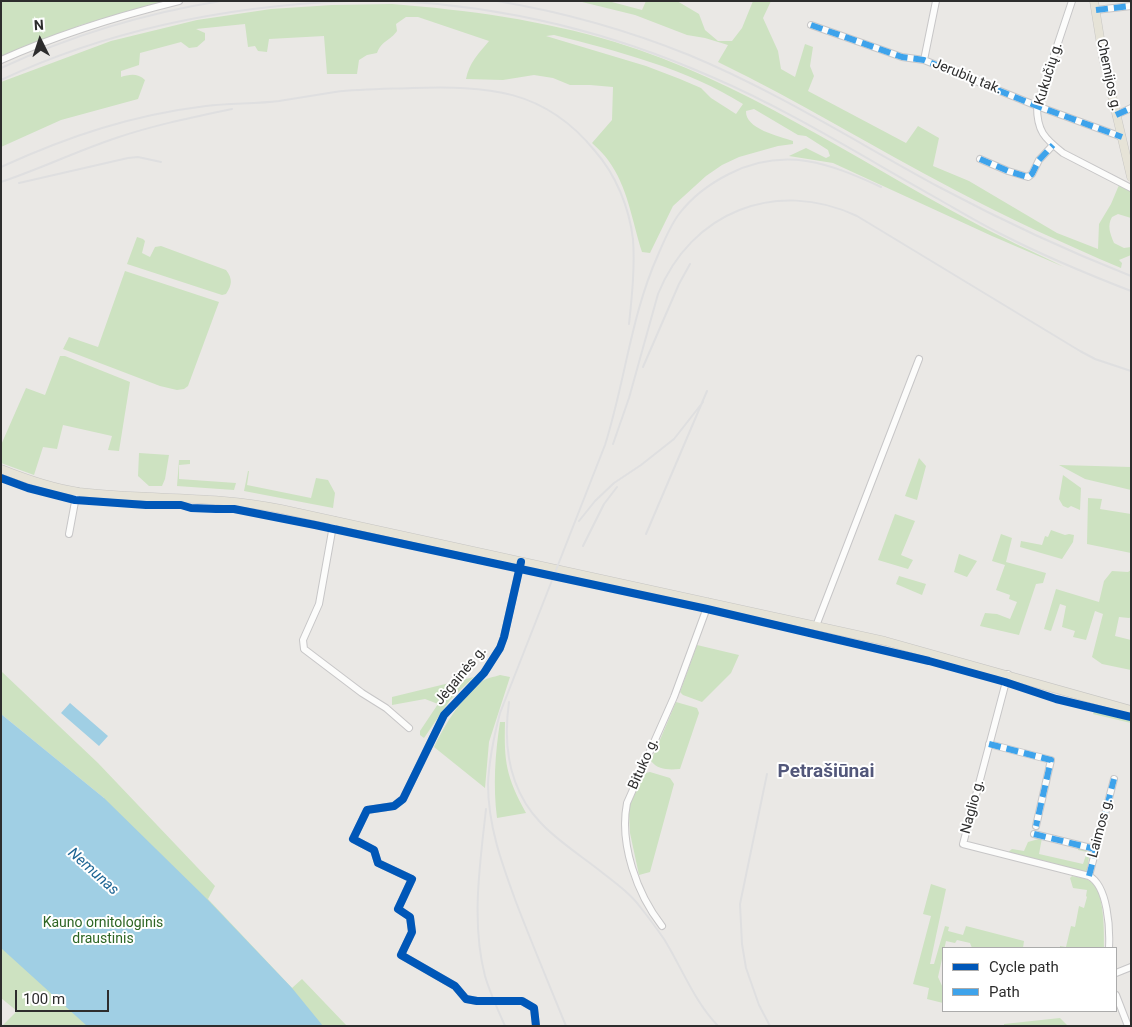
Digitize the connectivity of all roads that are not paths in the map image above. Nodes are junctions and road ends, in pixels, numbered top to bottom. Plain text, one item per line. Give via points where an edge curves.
1 (179, 1) edge
2 (936, 1) edge
3 (1072, 1) edge
4 (1094, 1) edge
5 (1131, 6) edge
6 (1096, 10) junction
7 (811, 25) dead end
8 (1, 60) edge
9 (924, 60) junction
10 (1037, 106) junction
11 (1131, 108) edge
12 (1116, 115) junction
13 (1122, 137) junction
14 (1053, 145) junction
15 (980, 158) dead end
16 (1131, 177) edge
17 (1131, 188) edge
18 (919, 359) dead end
19 (2, 472) edge
20 (77, 492) junction
21 (334, 520) junction
22 (69, 534) dead end
23 (521, 561) junction
24 (709, 602) junction
25 (816, 626) junction
26 (1008, 674) junction
27 (1131, 710) edge
28 (409, 728) dead end
29 (989, 744) junction
30 (1114, 779) dead end
31 (1036, 826) dead end
32 (1034, 834) dead end
33 (1095, 849) junction
34 (1089, 876) junction
35 (662, 926) dead end
36 (1109, 947) edge
37 (1131, 967) edge
38 (1117, 973) edge
39 (1117, 998) edge
40 (536, 1026) edge
41 (1128, 1026) edge

1 - 8 street via 77,30
2 - 9 street
3 - 10 street, Kukučių g.
4 - 6 main road, Chemijos g.
5 - 6 street
6 - 12 main road, Chemijos g.
7 - 9 street, Jerubių tak. via 902,57
9 - 10 street, Jerubių tak.
10 - 13 street, Jerubių tak.
10 - 14 street, Kukučių g. via 1040,130
11 - 12 street
12 - 13 main road, Chemijos g.
13 - 16 main road, Chemijos g.
14 - 15 street via 1028,177
14 - 17 street, Kukučių g.
18 - 25 street
19 - 20 main road
20 - 21 main road via 235,501
20 - 22 street
21 - 23 main road
21 - 28 street via 319,604 303,640 304,649
23 - 24 main road
23 - 40 street, Jėgainės g. via 500,648 484,673 444,715 402,799 394,806 367,810 353,839 374,850 378,863 412,879 398,909 410,917 412,932 401,955 455,986 466,999 522,1001 534,1008
24 - 25 main road
24 - 35 street, Bituko g. via 625,813 634,872 654,917
25 - 26 main road
26 - 27 main road
26 - 29 street, Naglio g.
29 - 31 street via 1051,760
29 - 34 street, Naglio g. via 963,844
30 - 33 street, Laimos g.
32 - 33 street
33 - 34 street, Laimos g.
34 - 36 street via 1097,882 1104,901
37 - 38 street
39 - 41 street

